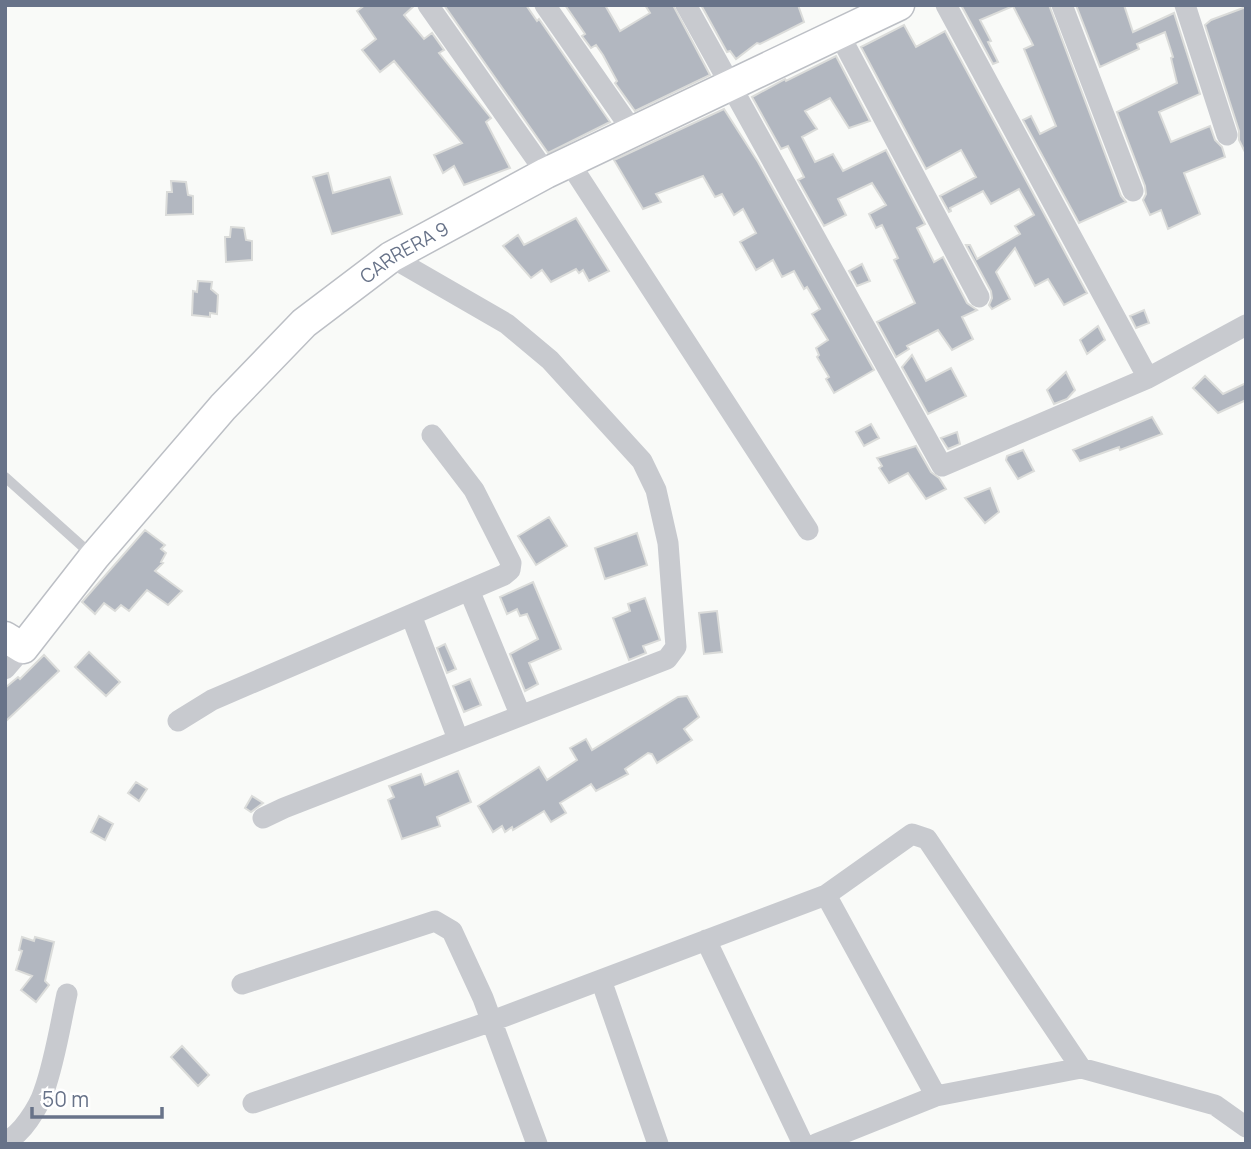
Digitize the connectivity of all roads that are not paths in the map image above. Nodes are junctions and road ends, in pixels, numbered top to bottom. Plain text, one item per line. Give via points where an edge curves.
1 (428, 5) edge
2 (545, 5) edge
3 (687, 5) edge
4 (899, 5) edge
5 (946, 5) edge
6 (1062, 5) edge
7 (1185, 5) edge
8 (839, 34) junction
9 (733, 86) junction
10 (632, 130) junction
11 (1227, 135) dead end
12 (557, 167) junction
13 (1133, 191) dead end
14 (391, 257) junction
15 (979, 297) dead end
16 (1246, 325) edge
17 (1148, 378) junction
18 (432, 435) dead end
19 (5, 477) edge
20 (808, 530) dead end
21 (94, 557) junction
22 (469, 590) junction
23 (411, 615) junction
24 (11, 651) edge
25 (520, 714) junction
26 (178, 721) dead end
27 (458, 739) junction
28 (263, 818) dead end
29 (827, 895) junction
30 (706, 940) junction
31 (601, 979) junction
32 (242, 984) dead end
33 (68, 994) dead end
34 (492, 1021) junction
35 (1081, 1068) junction
36 (936, 1096) junction
37 (253, 1103) dead end
38 (1246, 1127) edge
39 (5, 1140) edge
40 (537, 1144) edge
41 (658, 1144) edge
42 (803, 1144) edge
43 (816, 1144) edge

1 - 12 street
2 - 10 street
3 - 9 street
4 - 8 main road, CARRERA 9
5 - 17 street
6 - 13 street
7 - 11 street
8 - 9 main road, CARRERA 9
8 - 15 street
9 - 10 main road, CARRERA 9
9 - 17 street via 939,464 944,466
10 - 12 main road, CARRERA 9
12 - 14 main road, CARRERA 9
12 - 20 street
14 - 21 main road, CARRERA 9 via 303,323 223,407
14 - 25 street via 507,324 550,360 642,461 656,490 668,543 673,654
16 - 17 street
18 - 22 street via 474,489 511,563 504,575
19 - 21 lane
21 - 24 main road, CARRERA 9
22 - 23 street
22 - 25 street
23 - 26 street via 212,700
23 - 27 street
25 - 27 street
27 - 28 street
29 - 30 street
29 - 35 street via 912,834 927,839
29 - 36 street
30 - 31 street
30 - 42 street
31 - 34 street
31 - 41 street
32 - 34 street via 435,921 452,931
33 - 39 street via 44,1093 19,1135
34 - 37 street
34 - 40 street
35 - 36 street
35 - 38 street via 1215,1105
36 - 43 street

